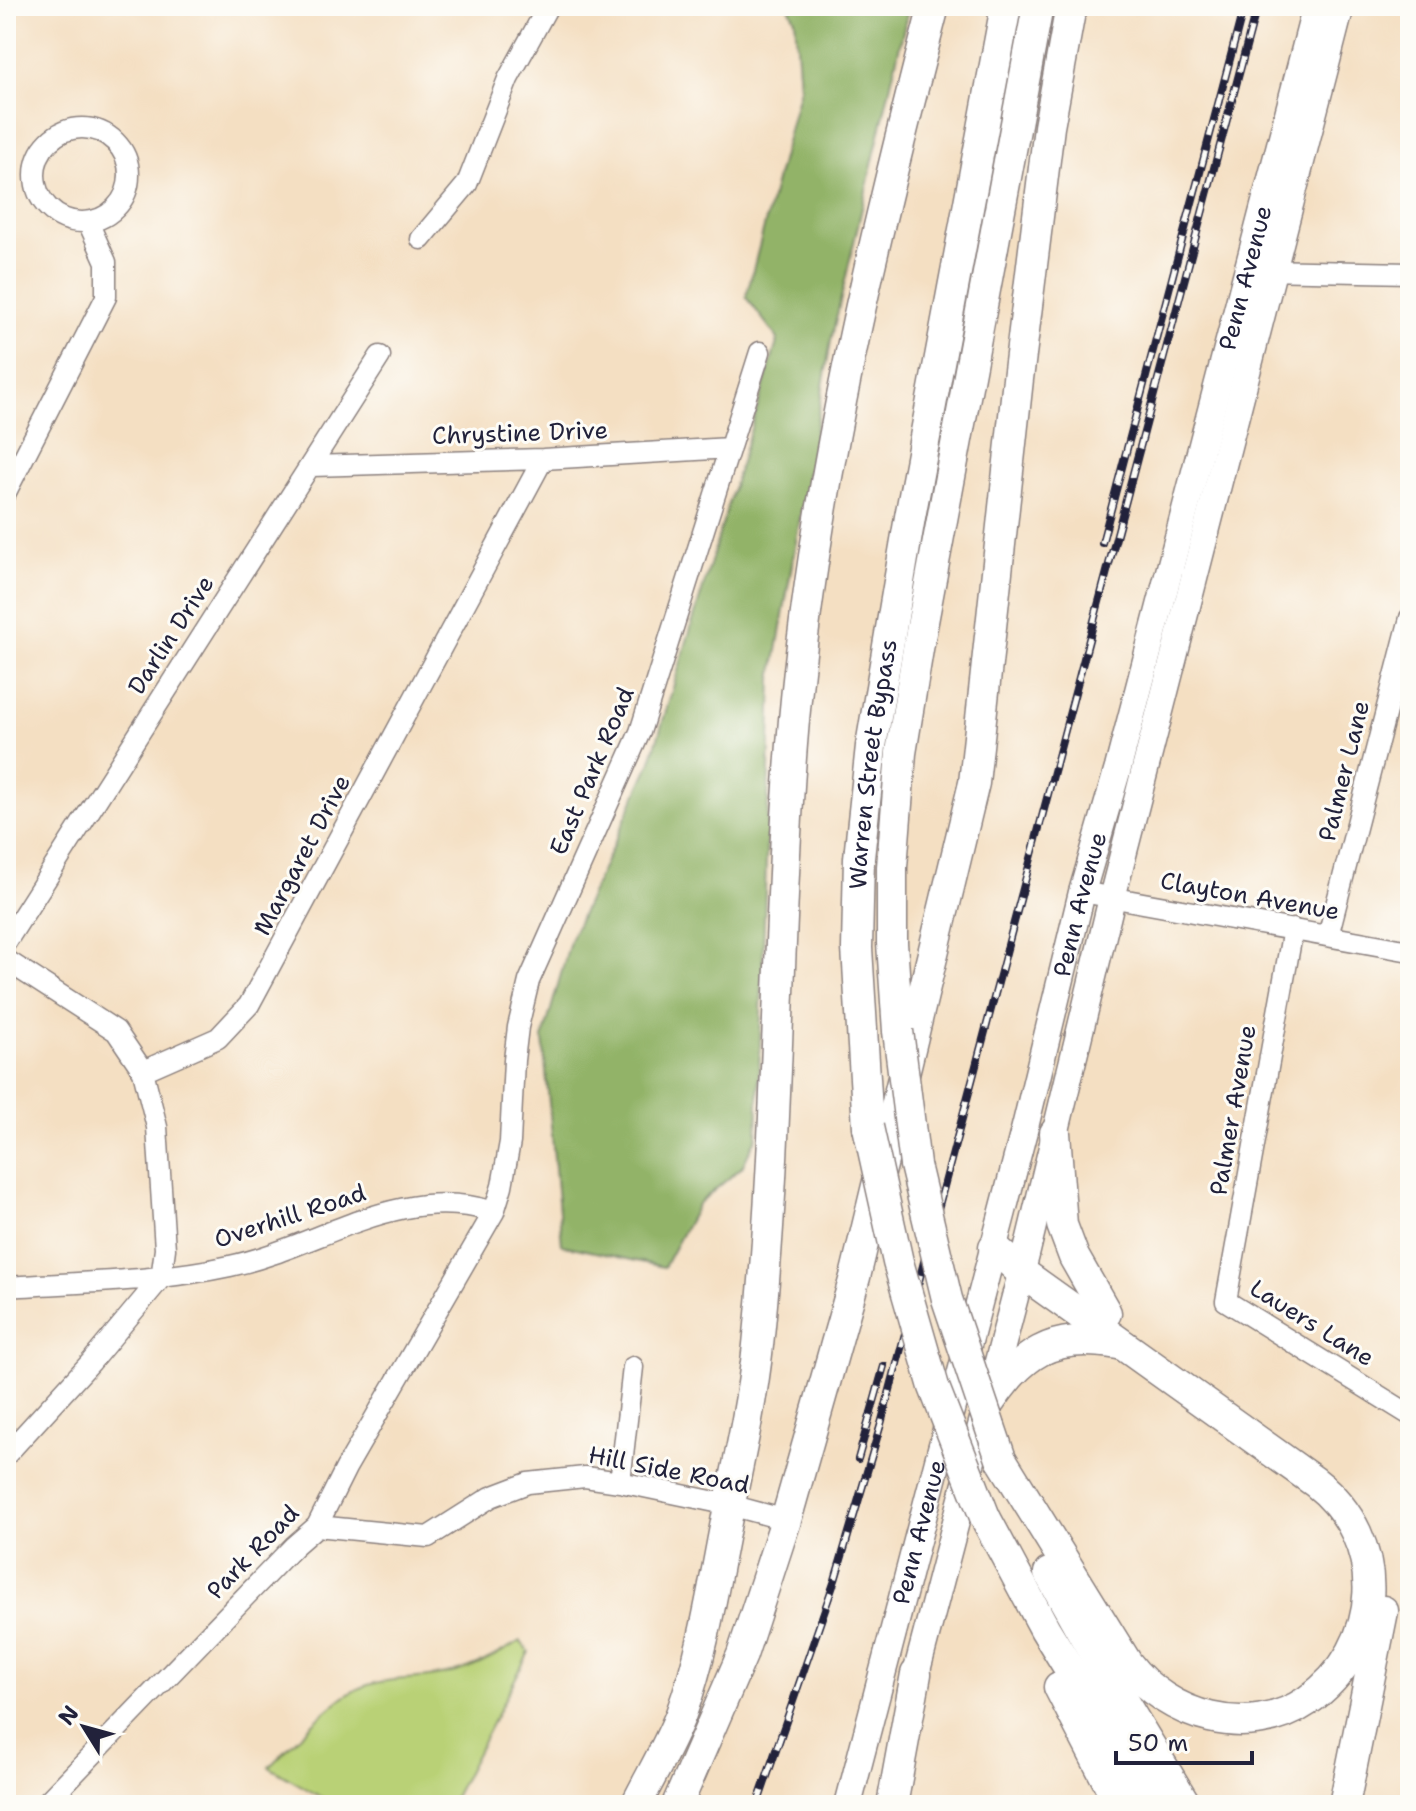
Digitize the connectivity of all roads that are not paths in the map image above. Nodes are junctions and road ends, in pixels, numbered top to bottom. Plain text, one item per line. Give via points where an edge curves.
1 (548, 6) edge
2 (934, 6) edge
3 (1006, 6) edge
4 (1038, 6) edge
5 (1071, 6) edge
6 (1316, 6) edge
7 (1341, 6) edge
8 (88, 222) junction
9 (421, 239) dead end
10 (1261, 270) junction
11 (1410, 273) edge
12 (760, 352) dead end
13 (380, 356) dead end
14 (730, 448) junction
15 (543, 459) junction
16 (312, 466) junction
17 (6, 492) edge
18 (1410, 618) edge
19 (1082, 892) junction
20 (1112, 898) junction
21 (1293, 929) junction
22 (1328, 936) junction
23 (6, 942) edge
24 (1410, 951) edge
25 (6, 960) edge
26 (143, 1071) junction
27 (1055, 1133) junction
28 (494, 1212) junction
29 (994, 1247) junction
30 (1023, 1263) junction
31 (161, 1278) junction
32 (6, 1287) edge
33 (1226, 1301) joint
34 (1106, 1313) junction
35 (1123, 1345) junction
36 (633, 1367) dead end
37 (985, 1409) junction
38 (1410, 1415) edge
39 (6, 1455) edge
40 (1001, 1459) junction
41 (620, 1482) junction
42 (730, 1505) junction
43 (985, 1517) junction
44 (786, 1520) junction
45 (317, 1526) junction
46 (916, 1674) junction
47 (44, 1805) edge
48 (636, 1805) edge
49 (677, 1805) edge
50 (848, 1805) edge
51 (883, 1805) edge
52 (892, 1805) edge
53 (1120, 1805) edge
54 (1153, 1805) edge
55 (1186, 1805) edge
56 (1344, 1805) edge

1 - 9 street via 508,79 467,184
2 - 42 highway via 896,151 835,431 804,623 791,762 764,1278 744,1443
3 - 43 highway, Warren Street Bypass, bridge via 871,746 859,858 857,948 868,1127 898,1262 934,1387
4 - 40 highway, Warren Street Bypass, bridge via 924,612 901,753 892,882 898,1031 915,1165 947,1299
5 - 44 highway via 1043,175 974,783 855,1277
6 - 10 main road, Penn Avenue
7 - 10 main road, Penn Avenue
8 - 8 street via 117,207 129,172 126,156 107,134 72,129 47,143 38,157 37,188 53,212
8 - 17 street via 106,262 106,297
10 - 11 street
10 - 19 main road, Penn Avenue
10 - 20 main road, Penn Avenue
12 - 14 street, East Park Road
13 - 16 street, Darlin Drive
14 - 15 street, Chrystine Drive
14 - 28 street, East Park Road via 640,732 529,981 514,1060 510,1142
15 - 16 street, Chrystine Drive
15 - 26 street, Margaret Drive via 249,1005 218,1038
16 - 23 street, Darlin Drive
18 - 22 street, Palmer Lane
19 - 20 street, Clayton Avenue
19 - 29 main road, Penn Avenue
20 - 21 street, Clayton Avenue
20 - 27 main road, Penn Avenue
21 - 22 street, Clayton Avenue
21 - 33 street, Palmer Avenue
22 - 24 street, Clayton Avenue
25 - 26 street via 116,1031
26 - 31 street via 157,1127 165,1249
27 - 30 main road, Penn Avenue
27 - 34 highway via 1062,1225
28 - 31 street, Overhill Road via 473,1205 418,1204 233,1266
28 - 45 street, Park Road
29 - 30 highway
29 - 50 main road, Penn Avenue
30 - 34 highway
30 - 35 highway
30 - 37 main road, Penn Avenue
31 - 32 street, Overhill Road
31 - 39 street
33 - 38 street, Lauers Lane
34 - 56 highway via 1325,1469 1366,1512 1382,1556 1385,1596
35 - 37 highway via 1091,1339 1049,1346 1015,1369
35 - 40 highway via 1322,1488 1352,1521 1367,1559 1367,1606 1354,1646 1326,1685 1292,1709 1249,1720 1207,1717 1168,1701 1127,1663
36 - 41 street
37 - 46 main road, Penn Avenue
40 - 55 highway via 1046,1567
41 - 42 street, Hill Side Road
41 - 45 street, Hill Side Road via 585,1477 528,1483 491,1497 428,1537
42 - 44 street, Hill Side Road
42 - 48 highway via 699,1658 679,1718
43 - 53 highway via 1028,1622
43 - 54 highway via 1045,1629
44 - 49 highway via 742,1655
45 - 47 street, Park Road
46 - 51 main road, Penn Avenue
46 - 52 highway

